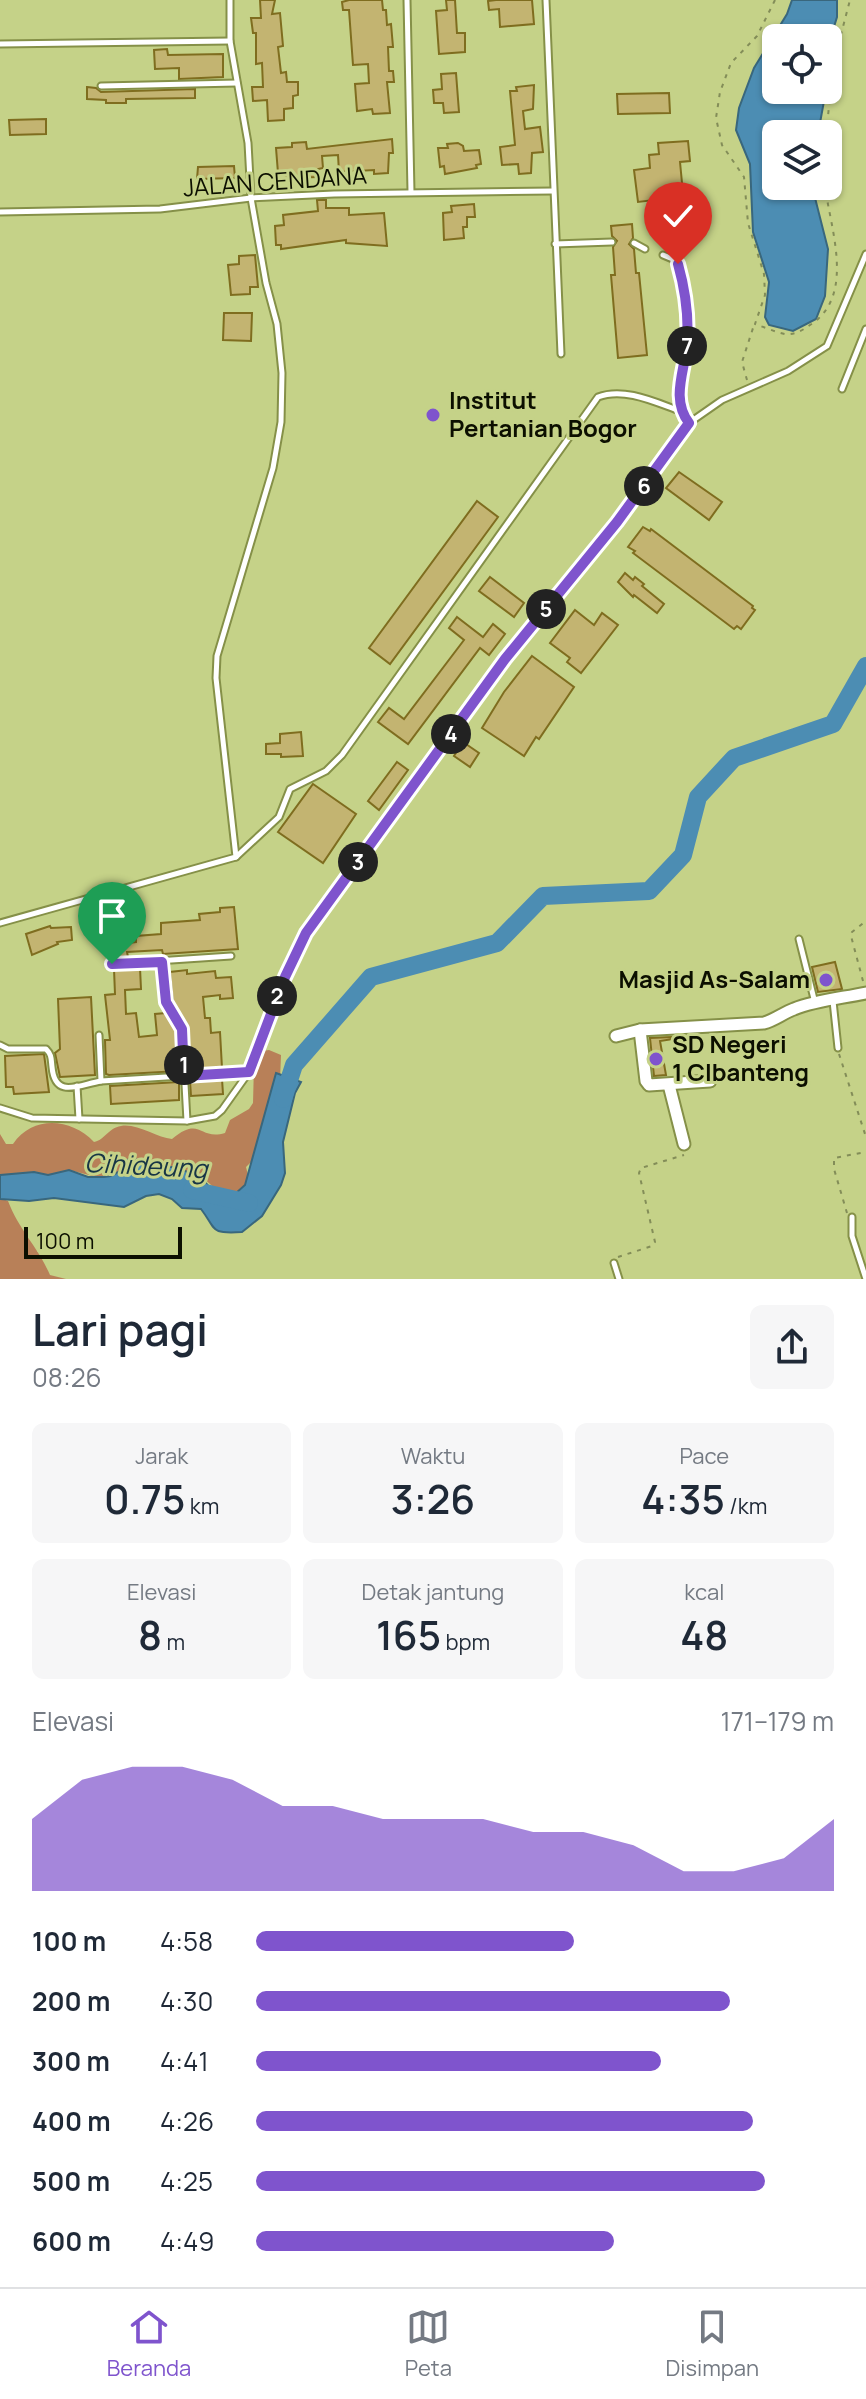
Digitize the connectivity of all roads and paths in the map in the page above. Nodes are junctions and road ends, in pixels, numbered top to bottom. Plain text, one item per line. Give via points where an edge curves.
1 (230, 0) edge
2 (407, 0) edge
3 (546, 0) edge
4 (775, 0) edge
5 (850, 0) edge
6 (230, 41) junction
7 (0, 44) edge
8 (237, 83) junction
9 (101, 86) dead end
10 (828, 120) edge
11 (553, 191) junction
12 (411, 192) junction
13 (251, 198) junction
14 (827, 200) edge
15 (0, 212) edge
16 (612, 242) dead end
17 (634, 243) dead end
18 (555, 244) junction
19 (645, 249) dead end
20 (866, 254) edge
21 (663, 255) dead end
22 (755, 324) junction
23 (866, 329) edge
24 (561, 354) dead end
25 (749, 388) junction
26 (842, 389) dead end
27 (680, 411) junction
28 (689, 423) junction
29 (236, 857) junction
30 (866, 921) edge
31 (0, 923) edge
32 (799, 939) dead end
33 (231, 956) dead end
34 (162, 962) junction
35 (112, 964) dead end
36 (866, 991) edge
37 (833, 1000) junction
38 (815, 1004) junction
39 (640, 1030) junction
40 (99, 1035) dead end
41 (616, 1036) dead end
42 (0, 1045) edge
43 (838, 1048) joint
44 (249, 1072) junction
45 (184, 1076) junction
46 (101, 1081) junction
47 (710, 1081) dead end
48 (669, 1085) junction
49 (77, 1086) junction
50 (0, 1108) edge
51 (79, 1119) junction
52 (187, 1121) junction
53 (866, 1137) edge
54 (684, 1144) joint
55 (866, 1152) edge
56 (852, 1217) joint
57 (614, 1263) joint
58 (619, 1279) edge
59 (866, 1279) edge

1 - 6 lane
2 - 12 lane
3 - 11 lane
4 - 22 path via 757,36 731,63 716,118 722,145 744,177 748,223 764,274 765,295
5 - 10 path via 834,61
6 - 7 lane
6 - 8 lane
8 - 9 lane
8 - 13 lane
11 - 12 lane, JALAN CENDANA
11 - 18 lane
12 - 13 lane, JALAN CENDANA
13 - 15 lane, JALAN CENDANA via 160,209
13 - 29 lane via 277,324 281,422 273,468 217,656
14 - 22 path via 837,257 834,292 820,318 798,333
16 - 18 lane
17 - 19 lane
18 - 24 lane
20 - 25 lane via 827,346
21 - 27 lane via 678,264 687,319
22 - 25 path via 742,362
23 - 26 lane
25 - 28 lane
27 - 28 lane
27 - 29 lane via 622,393 598,397 342,755 326,771 290,789 279,817
28 - 44 lane via 617,522 505,659 306,933
29 - 31 lane
30 - 36 path via 851,936
32 - 38 lane
33 - 34 lane
34 - 35 lane
34 - 45 lane via 166,1002 182,1029
36 - 37 street
37 - 38 street
37 - 43 lane
38 - 39 street via 764,1023
39 - 41 street
39 - 48 street via 646,1081
40 - 46 lane
42 - 49 lane via 46,1049 56,1085
43 - 53 path
44 - 45 lane
44 - 52 lane via 215,1116
45 - 46 lane
45 - 52 lane
46 - 49 lane
47 - 48 street
48 - 54 street
49 - 51 lane
50 - 51 lane via 32,1118
51 - 52 lane
54 - 57 path via 683,1156 641,1168 655,1242 614,1258
55 - 56 path via 834,1158 842,1198
56 - 59 lane via 852,1236
57 - 58 lane

